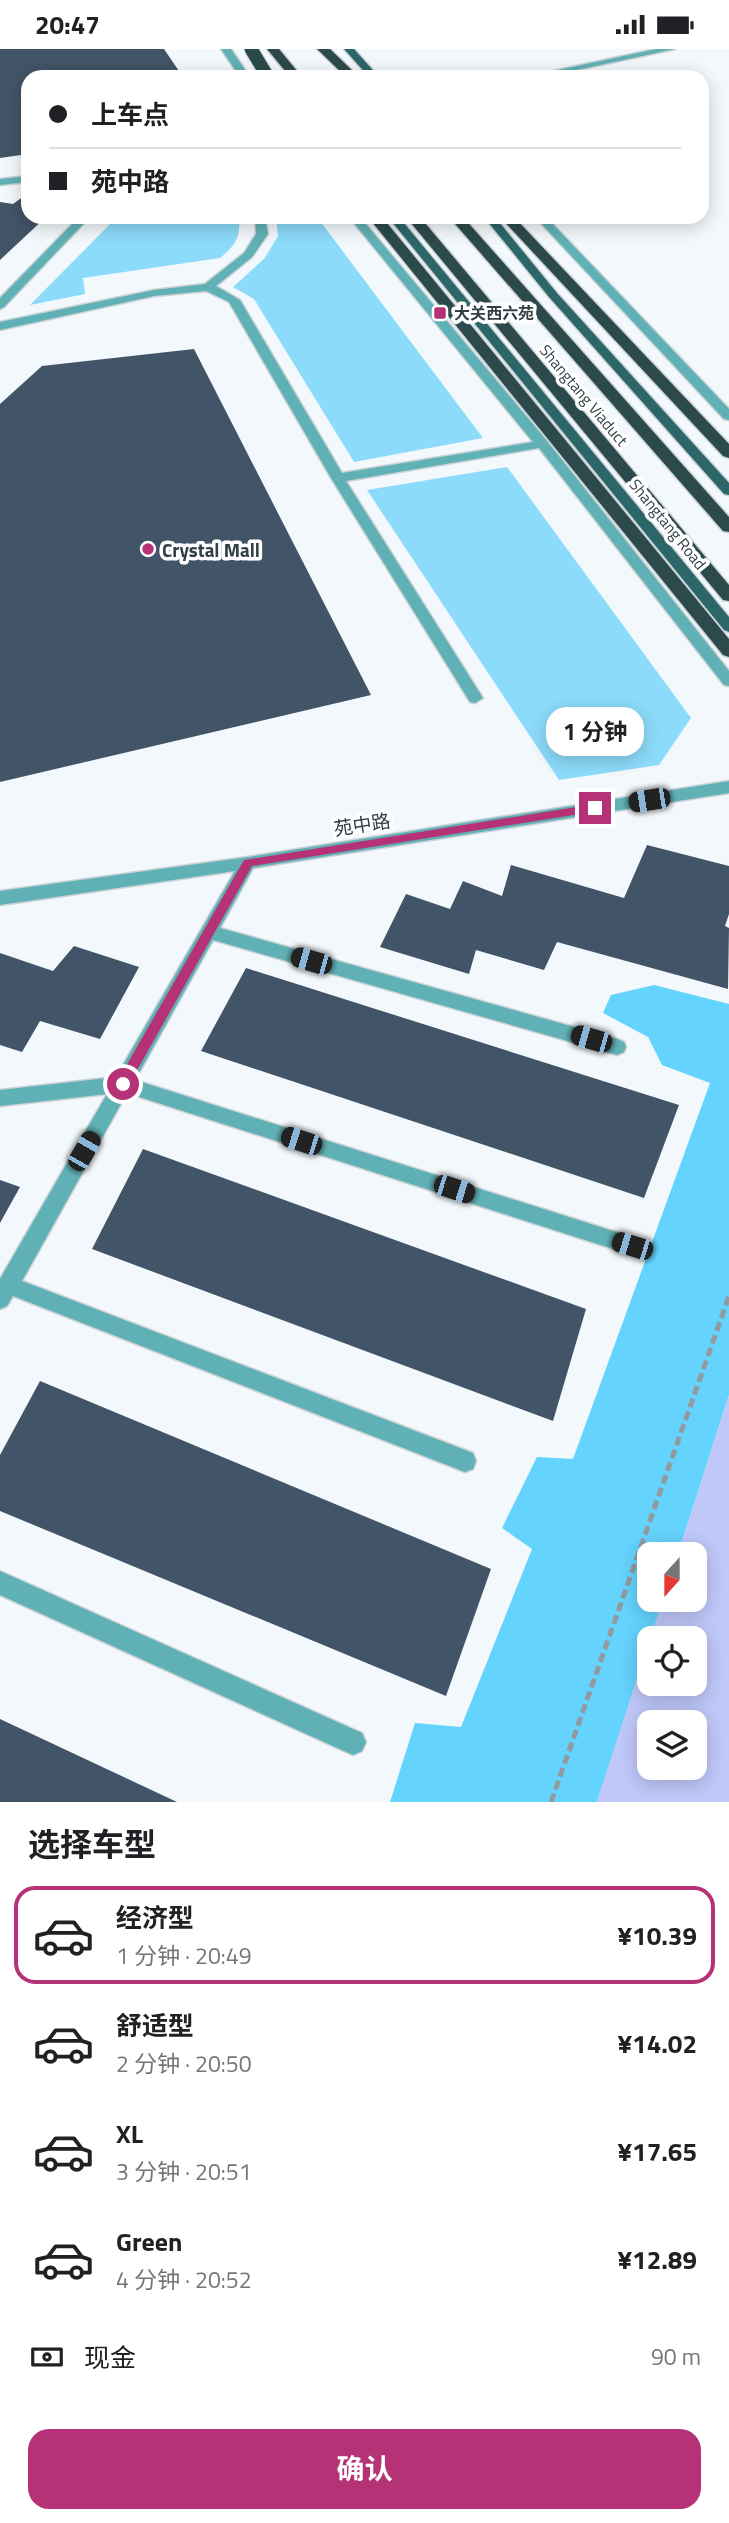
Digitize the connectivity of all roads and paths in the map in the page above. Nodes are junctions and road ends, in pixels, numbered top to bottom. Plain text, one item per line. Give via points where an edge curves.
1 (226, 49) edge
2 (250, 49) edge
3 (272, 49) edge
4 (308, 49) edge
5 (323, 49) edge
6 (349, 49) edge
7 (670, 49) edge
8 (324, 68) dead end
9 (240, 70) edge
10 (264, 70) edge
11 (268, 70) edge
12 (290, 70) edge
13 (346, 70) edge
14 (368, 70) edge
15 (565, 70) edge
16 (21, 180) edge
17 (0, 182) edge
18 (78, 224) edge
19 (261, 224) edge
20 (360, 224) edge
21 (381, 224) edge
22 (399, 224) edge
23 (419, 224) edge
24 (462, 224) edge
25 (495, 224) edge
26 (514, 224) edge
27 (547, 224) edge
28 (208, 287) junction
29 (0, 306) edge
30 (0, 326) edge
31 (729, 416) edge
32 (542, 444) junction
33 (729, 453) edge
34 (338, 478) junction
35 (729, 491) edge
36 (729, 527) edge
37 (729, 596) edge
38 (729, 627) edge
39 (729, 651) edge
40 (729, 681) edge
41 (475, 698) dead end
42 (729, 787) edge
43 (248, 863) junction
44 (0, 898) edge
45 (209, 932) junction
46 (617, 1047) dead end
47 (123, 1084) junction
48 (0, 1098) edge
49 (632, 1246) dead end
50 (4, 1292) edge
51 (729, 1296) edge
52 (465, 1461) dead end
53 (0, 1583) edge
54 (353, 1742) dead end
55 (551, 1802) edge

1 - 9 street
2 - 10 highway, bridge
2 - 11 main road
3 - 12 highway
4 - 8 highway
5 - 13 highway
6 - 14 main road
7 - 15 street
16 - 17 street
18 - 29 street
19 - 28 street via 262,234 248,255
20 - 32 street
21 - 39 highway
22 - 38 main road, Shangtang Road
23 - 37 highway, Shangtang Viaduct
24 - 36 highway, Shangtang Viaduct
25 - 35 main road via 552,295
26 - 33 highway
27 - 31 street
28 - 30 street via 154,293
28 - 34 street via 234,300
32 - 34 street
32 - 40 street
34 - 41 street
42 - 43 street, 苑中路
43 - 44 street, 苑中路
43 - 45 street
45 - 46 street
45 - 47 street
47 - 48 street
47 - 49 street
47 - 50 street
50 - 52 street
51 - 55 path
53 - 54 street

